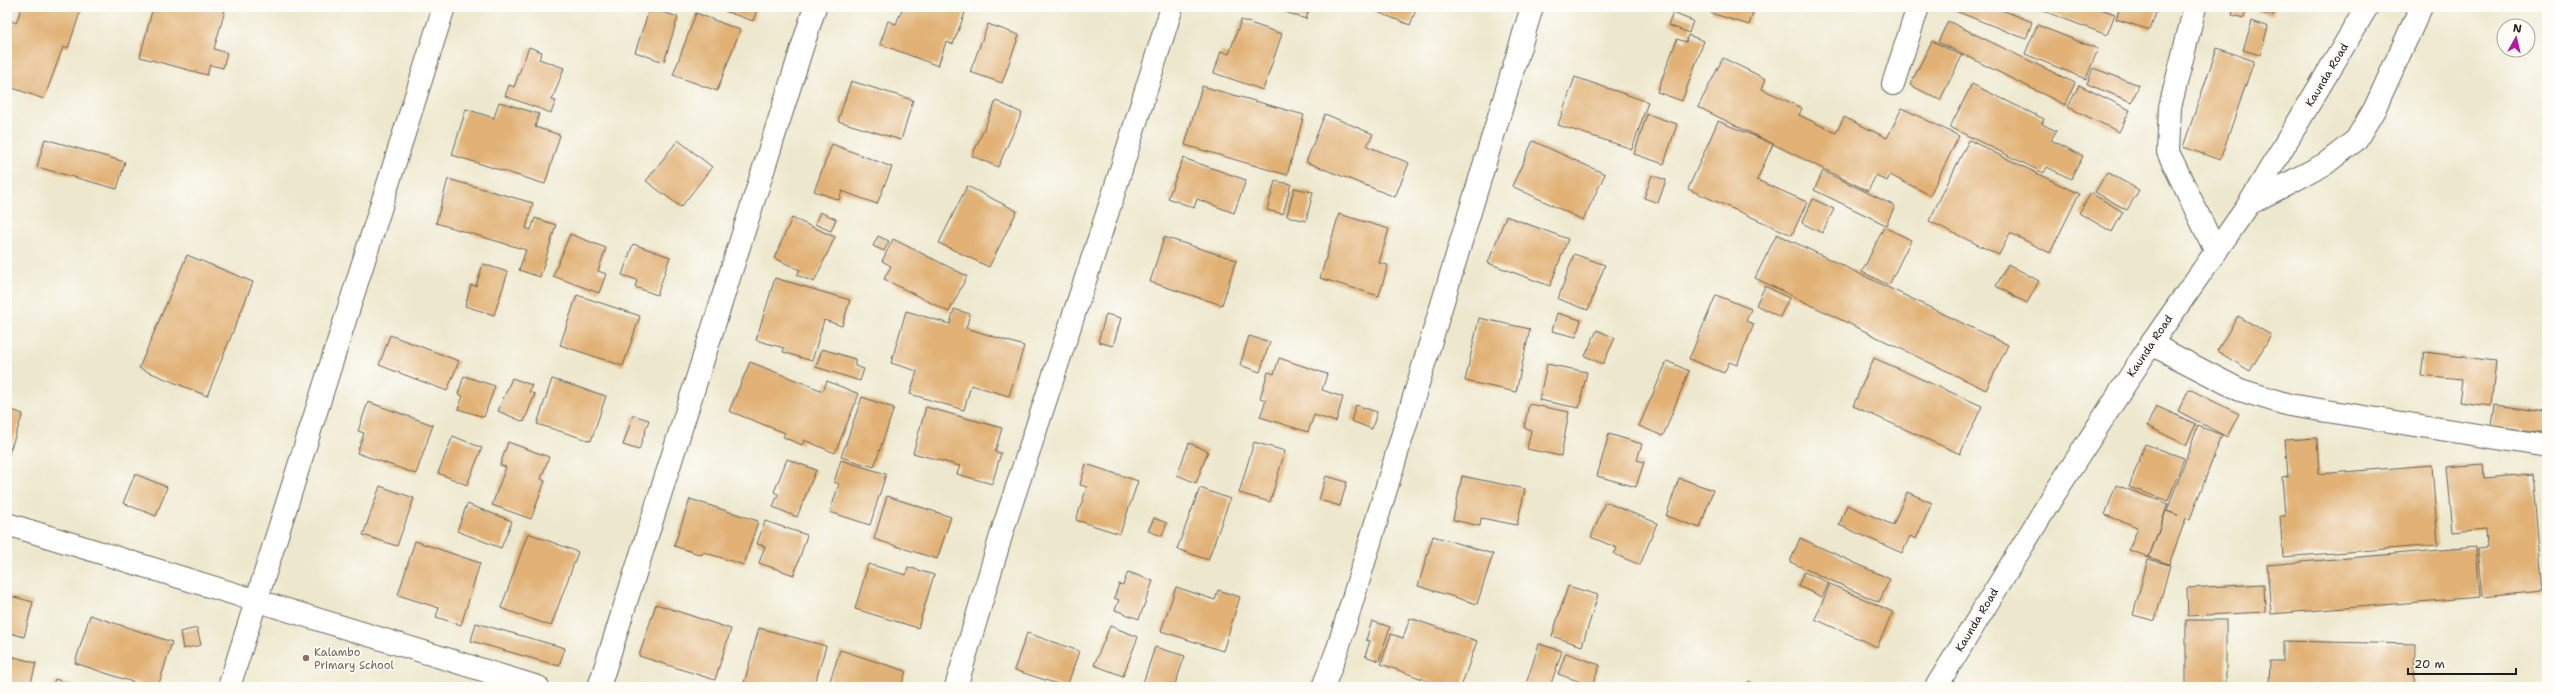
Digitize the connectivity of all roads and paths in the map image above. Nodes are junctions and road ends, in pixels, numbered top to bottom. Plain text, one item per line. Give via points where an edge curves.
1 (444, 7) edge
2 (815, 7) edge
3 (1172, 7) edge
4 (1532, 7) edge
5 (1918, 7) edge
6 (2195, 7) edge
7 (2367, 7) edge
8 (2421, 7) edge
9 (1893, 84) dead end
10 (2249, 204) junction
11 (2216, 252) junction
12 (2151, 344) junction
13 (2547, 446) edge
14 (7, 524) edge
15 (257, 600) junction
16 (229, 687) edge
17 (538, 687) edge
18 (599, 687) edge
19 (956, 687) edge
20 (1323, 687) edge
21 (1936, 687) edge

1 - 15 street
2 - 18 street
3 - 19 street via 1004,526
4 - 20 street via 1340,640
5 - 9 street
6 - 11 street via 2170,107 2168,152
7 - 10 street, Kaunda Road
8 - 10 street via 2374,110 2356,140 2325,164
10 - 11 street, Kaunda Road
11 - 12 street, Kaunda Road
12 - 13 street via 2240,390 2289,405
12 - 21 street, Kaunda Road via 2044,509
14 - 15 street
15 - 16 street
15 - 17 street

